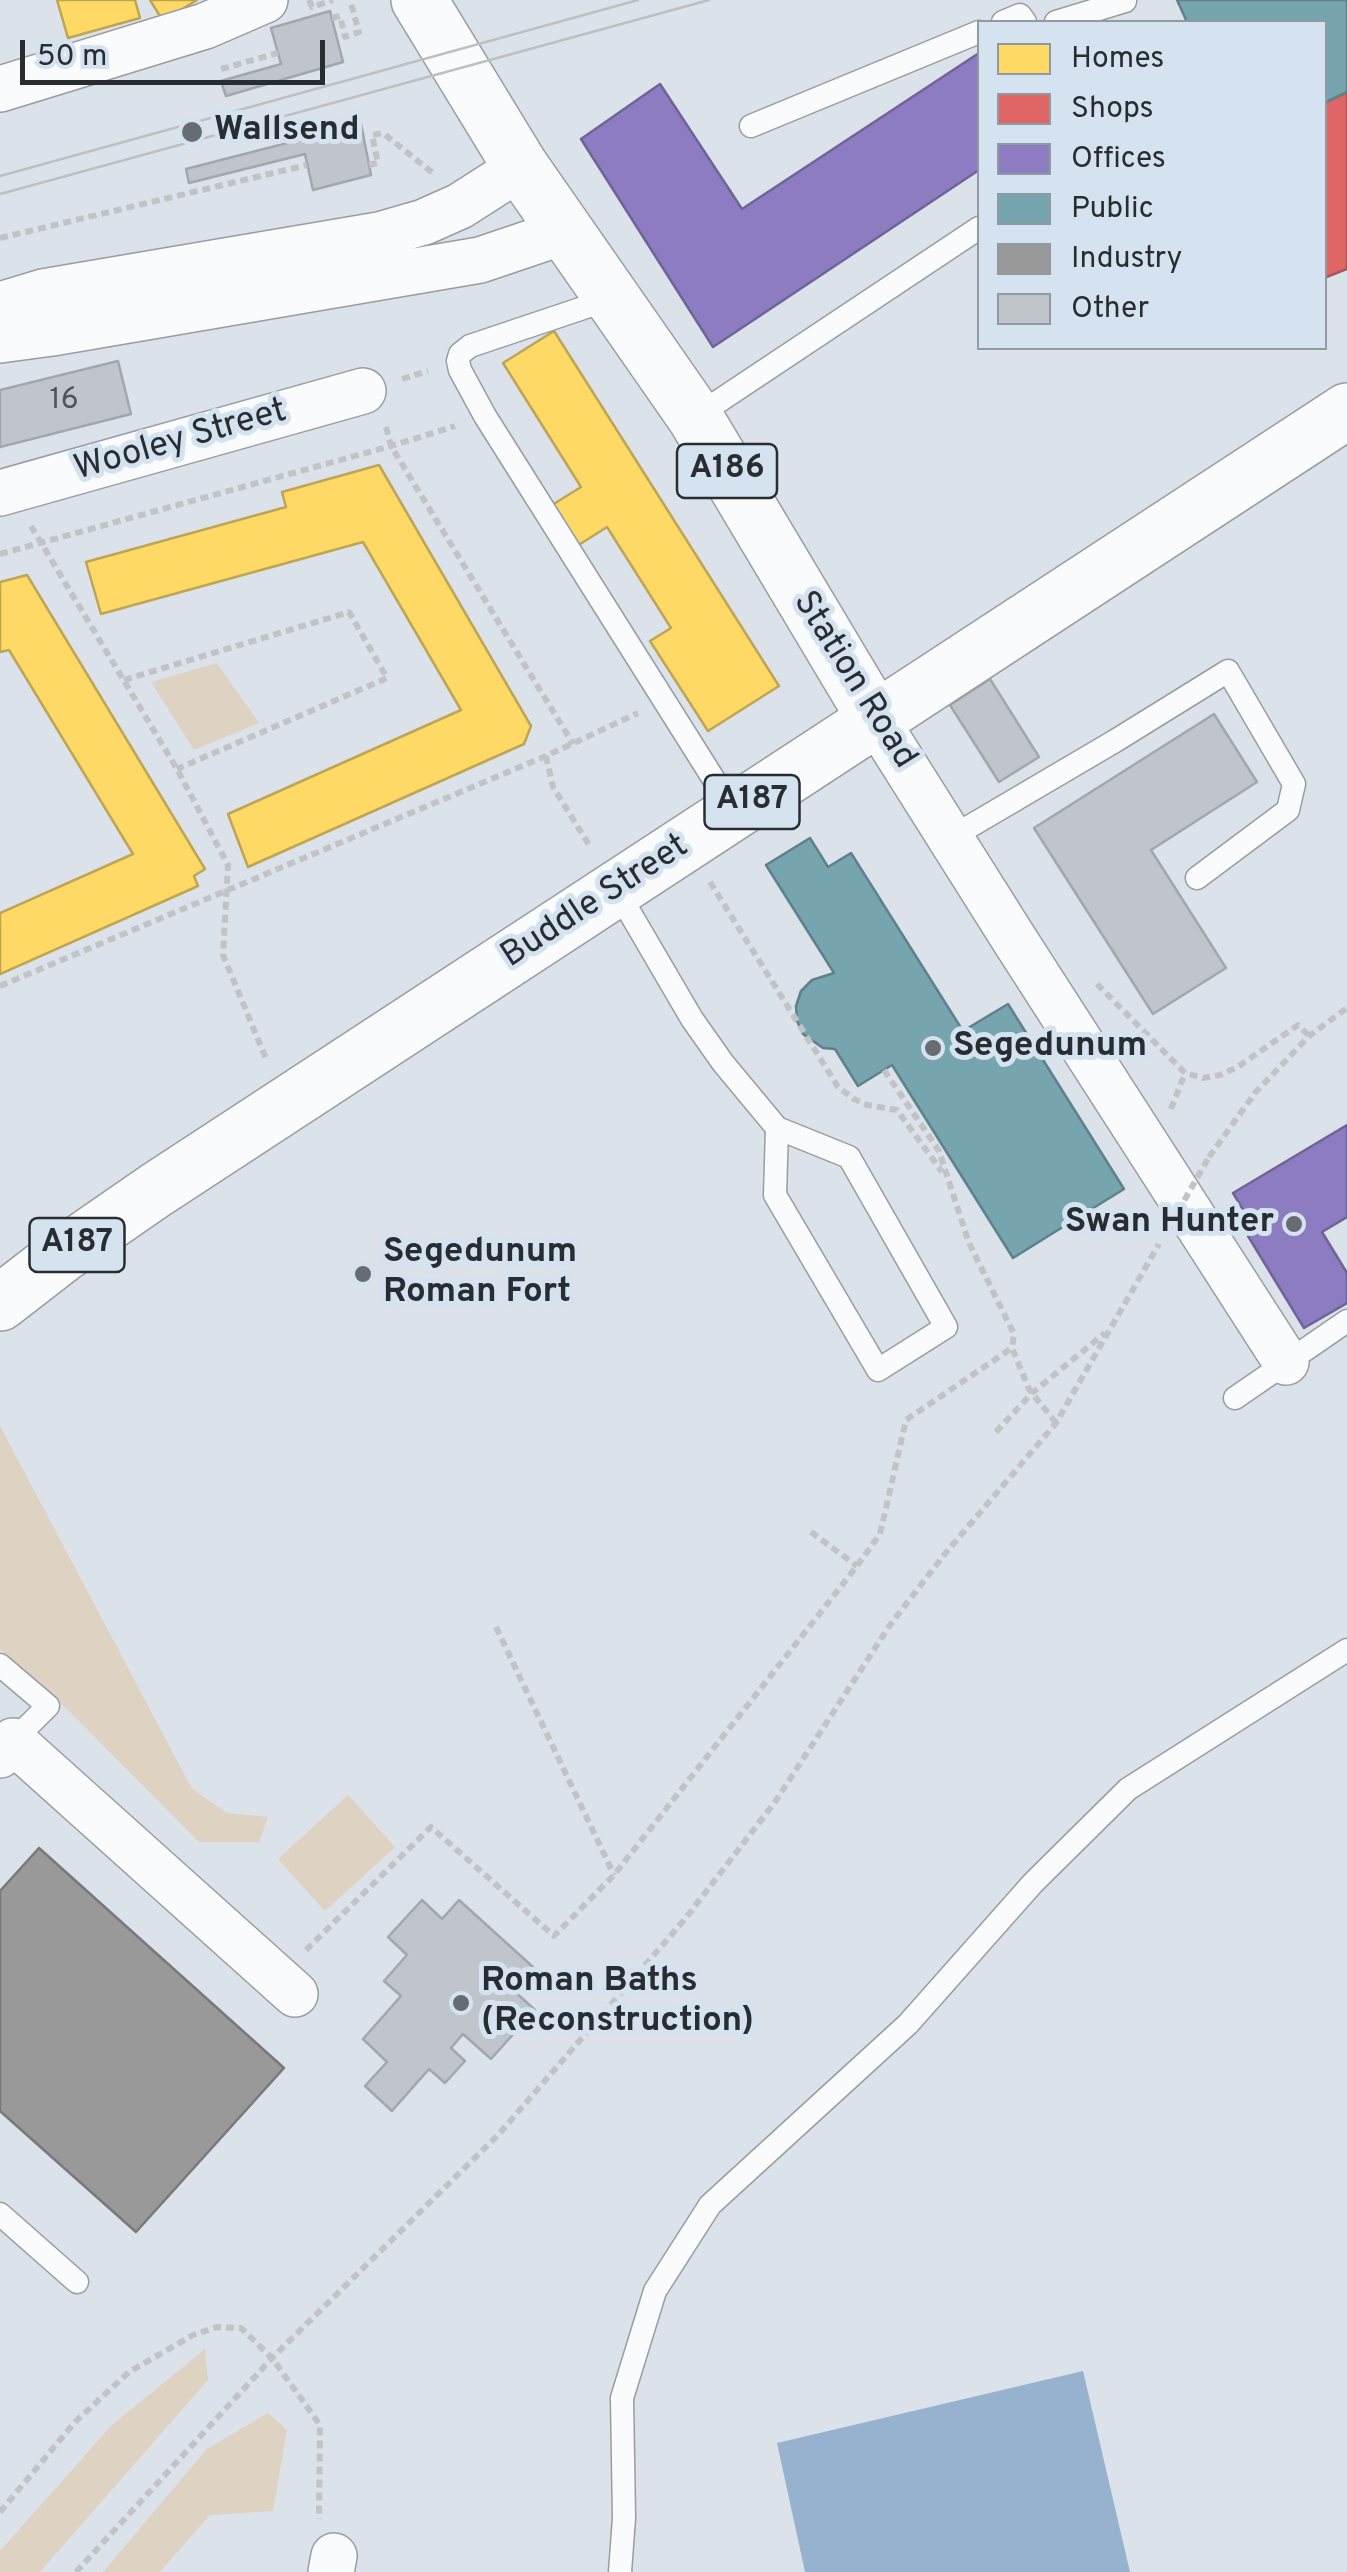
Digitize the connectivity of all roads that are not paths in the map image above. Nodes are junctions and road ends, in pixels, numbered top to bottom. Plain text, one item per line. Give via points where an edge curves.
1 (265, 0) edge
2 (419, 0) edge
3 (1125, 1) edge
4 (1063, 20) edge
5 (977, 33) edge
6 (0, 90) edge
7 (751, 126) dead end
8 (522, 166) junction
9 (566, 230) junction
10 (977, 230) edge
11 (613, 298) junction
12 (0, 305) edge
13 (0, 340) edge
14 (363, 391) road end
15 (1347, 411) edge
16 (695, 417) junction
17 (0, 493) edge
18 (876, 720) junction
19 (736, 813) junction
20 (950, 838) junction
21 (607, 873) junction
22 (1197, 878) dead end
23 (776, 1128) junction
24 (0, 1303) edge
25 (1347, 1321) edge
26 (1286, 1362) junction
27 (1235, 1398) dead end
28 (1347, 1650) edge
29 (0, 1665) edge
30 (6, 1748) edge
31 (286, 1986) road end
32 (0, 2214) edge
33 (77, 2282) dead end
34 (620, 2572) edge

1 - 6 street via 205,26
2 - 8 main road, Station Road / A186
3 - 4 lane
5 - 7 lane
8 - 9 main road, Station Road / A186
8 - 12 street via 460,206 379,234
9 - 11 main road, Station Road / A186
9 - 13 street via 480,260
10 - 16 lane
11 - 16 main road, Station Road / A186
11 - 19 lane via 470,346 460,354 460,370
14 - 17 street, Wooley Street
15 - 18 main road, Buddle Street / A187
16 - 18 main road, Station Road / A186
18 - 19 main road, Buddle Street / A187
18 - 20 street, Station Road
19 - 21 main road, Buddle Street / A187
20 - 22 lane via 1228,671 1294,784 1288,810
20 - 26 street, Station Road
21 - 23 lane via 692,1019
21 - 24 main road, Buddle Street / A187
23 - 23 lane via 776,1196 878,1370 946,1327 848,1157
25 - 26 lane
26 - 27 lane
28 - 34 lane via 1128,1790 1033,1883 908,2024 710,2204 655,2291 622,2398
29 - 30 lane via 48,1706
30 - 31 street
32 - 33 lane

